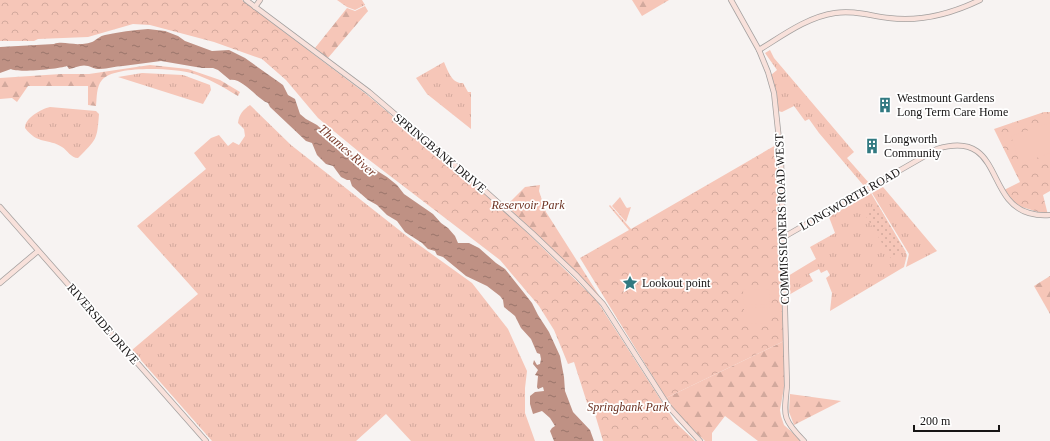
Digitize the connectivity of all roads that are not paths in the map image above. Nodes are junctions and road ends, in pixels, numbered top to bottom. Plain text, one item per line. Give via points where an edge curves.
1 (246, 0) edge
2 (260, 0) edge
3 (731, 0) edge
4 (980, 0) edge
5 (255, 7) junction
6 (759, 50) junction
7 (0, 207) edge
8 (1050, 215) edge
9 (782, 238) junction
10 (38, 250) junction
11 (0, 283) edge
12 (206, 441) edge
13 (700, 441) edge
14 (804, 441) edge

1 - 5 main road, SPRINGBANK DRIVE
2 - 5 main road
3 - 6 main road, COMMISSIONERS ROAD WEST
4 - 6 main road via 925,18 891,19 835,13 800,25
5 - 13 main road, SPRINGBANK DRIVE via 372,95 533,234 577,276 603,304 669,407
6 - 9 main road, COMMISSIONERS ROAD WEST via 774,93 780,158
7 - 10 main road, RIVERSIDE DRIVE
8 - 9 main road, LONGWORTH ROAD via 1037,215 1019,208 1008,199 984,158 973,149 960,145 937,149
9 - 14 main road, COMMISSIONERS ROAD WEST via 787,386 784,406 792,430
10 - 11 main road
10 - 12 main road, RIVERSIDE DRIVE

